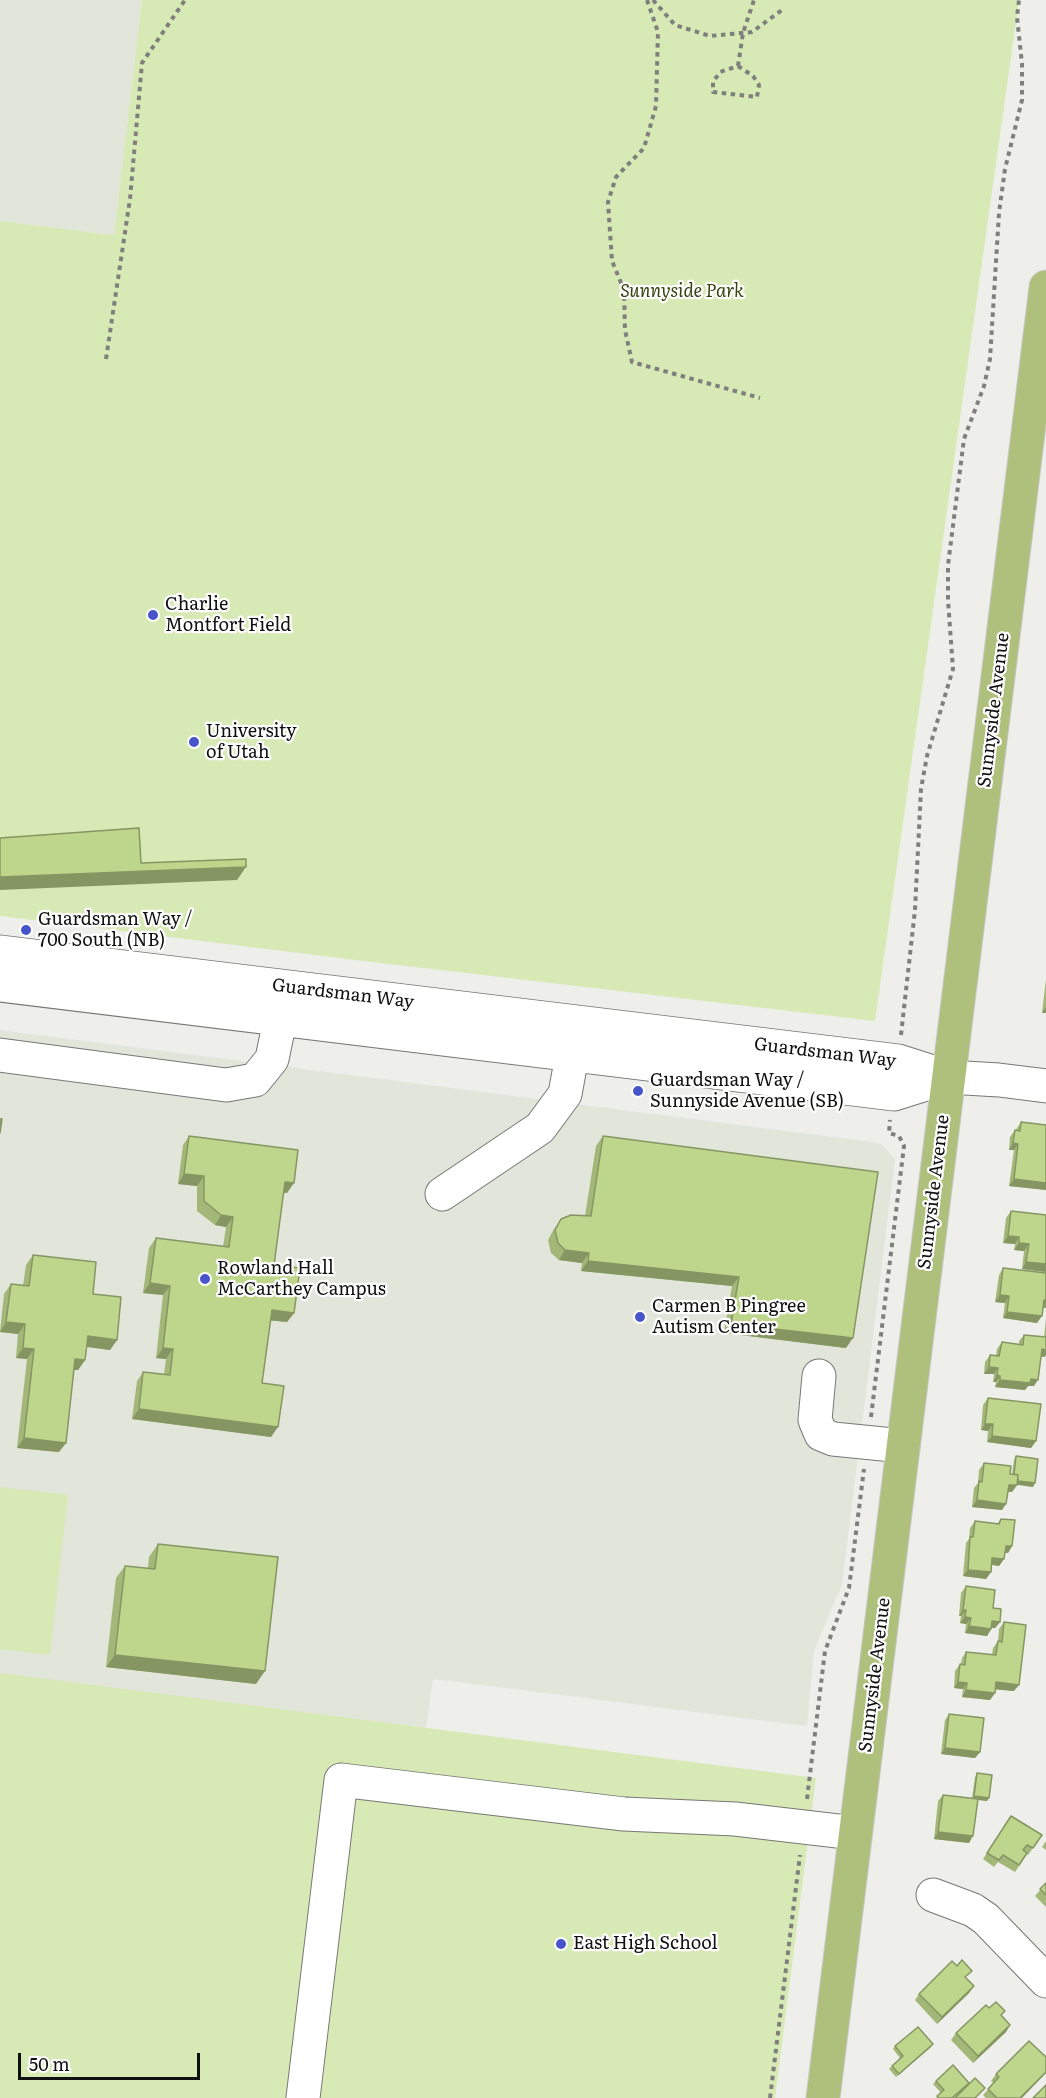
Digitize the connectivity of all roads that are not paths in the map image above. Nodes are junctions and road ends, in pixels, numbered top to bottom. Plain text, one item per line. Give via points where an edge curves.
1 (1046, 287) edge
2 (0, 952) edge
3 (0, 986) edge
4 (282, 987) junction
5 (280, 1020) junction
6 (0, 1055) edge
7 (572, 1056) junction
8 (948, 1077) junction
9 (1046, 1086) edge
10 (442, 1194) dead end
11 (819, 1376) dead end
12 (903, 1446) junction
13 (855, 1833) junction
14 (933, 1895) dead end
15 (1046, 1981) edge
16 (303, 2098) edge
17 (823, 2098) edge

1 - 8 main road, Sunnyside Avenue
2 - 4 street, Guardsman Way
3 - 5 street, Guardsman Way
4 - 5 street
4 - 8 street, Guardsman Way via 898,1061
5 - 6 street via 272,1059 255,1080 226,1085
5 - 7 street, Guardsman Way
7 - 8 street, Guardsman Way via 894,1094
7 - 10 street via 565,1094 540,1128
8 - 9 street
8 - 12 main road, Sunnyside Avenue
11 - 12 street via 815,1420 821,1434 833,1440
12 - 13 main road, Sunnyside Avenue
13 - 16 street via 735,1819 624,1814 341,1780
13 - 17 main road, Sunnyside Avenue
14 - 15 street via 986,1919

